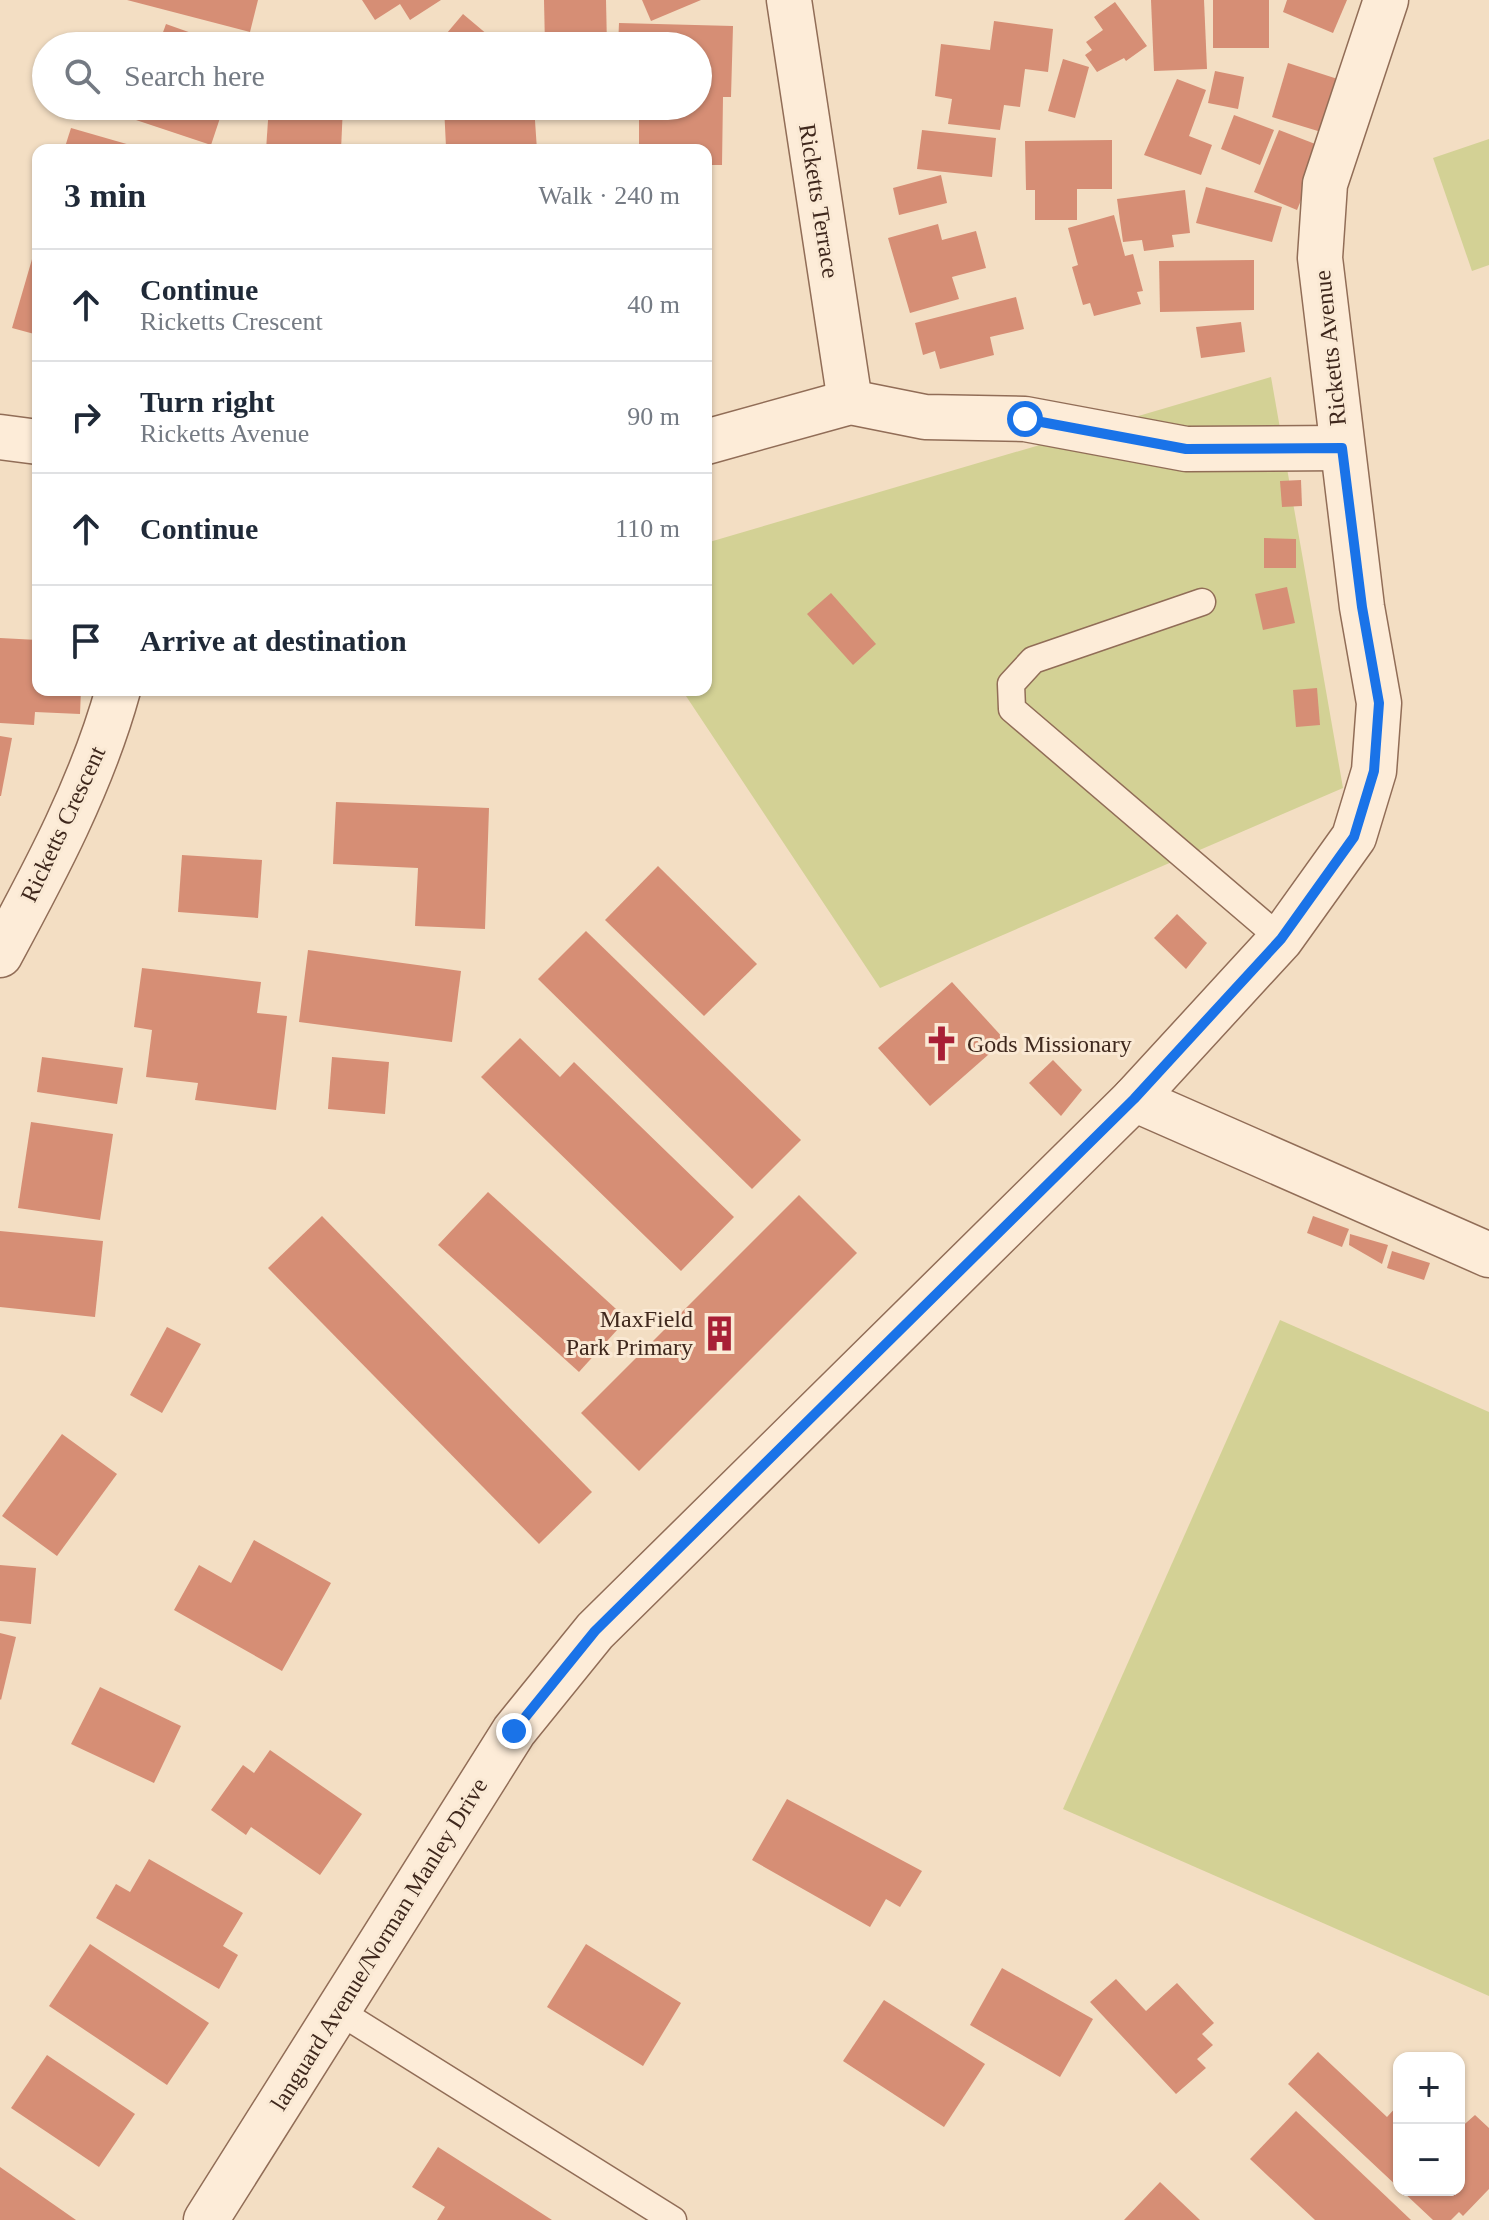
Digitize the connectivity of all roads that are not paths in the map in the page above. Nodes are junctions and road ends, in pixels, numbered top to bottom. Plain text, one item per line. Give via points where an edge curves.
1 (789, 0) edge
2 (1386, 0) edge
3 (850, 402) junction
4 (0, 437) edge
5 (712, 440) edge
6 (32, 441) edge
7 (1342, 448) junction
8 (1202, 602) dead end
9 (116, 696) edge
10 (1281, 939) junction
11 (0, 955) edge
12 (1134, 1099) junction
13 (1489, 1255) edge
14 (337, 2010) junction
15 (206, 2220) edge
16 (673, 2220) edge

1 - 3 street, Ricketts Terrace
2 - 7 street, Ricketts Avenue via 1325,184 1320,258
3 - 5 street
3 - 7 street via 925,417 1025,419 1186,449
4 - 6 street
7 - 10 street, Ricketts Avenue via 1379,703 1374,771 1354,837
8 - 10 lane via 1033,660 1011,684 1012,709
9 - 11 street, Ricketts Crescent via 63,838
10 - 12 street, Ricketts Avenue
12 - 13 street
12 - 14 street, languard Avenue/Norman Manley Drive via 595,1631 514,1731
14 - 15 street, languard Avenue/Norman Manley Drive
14 - 16 lane

